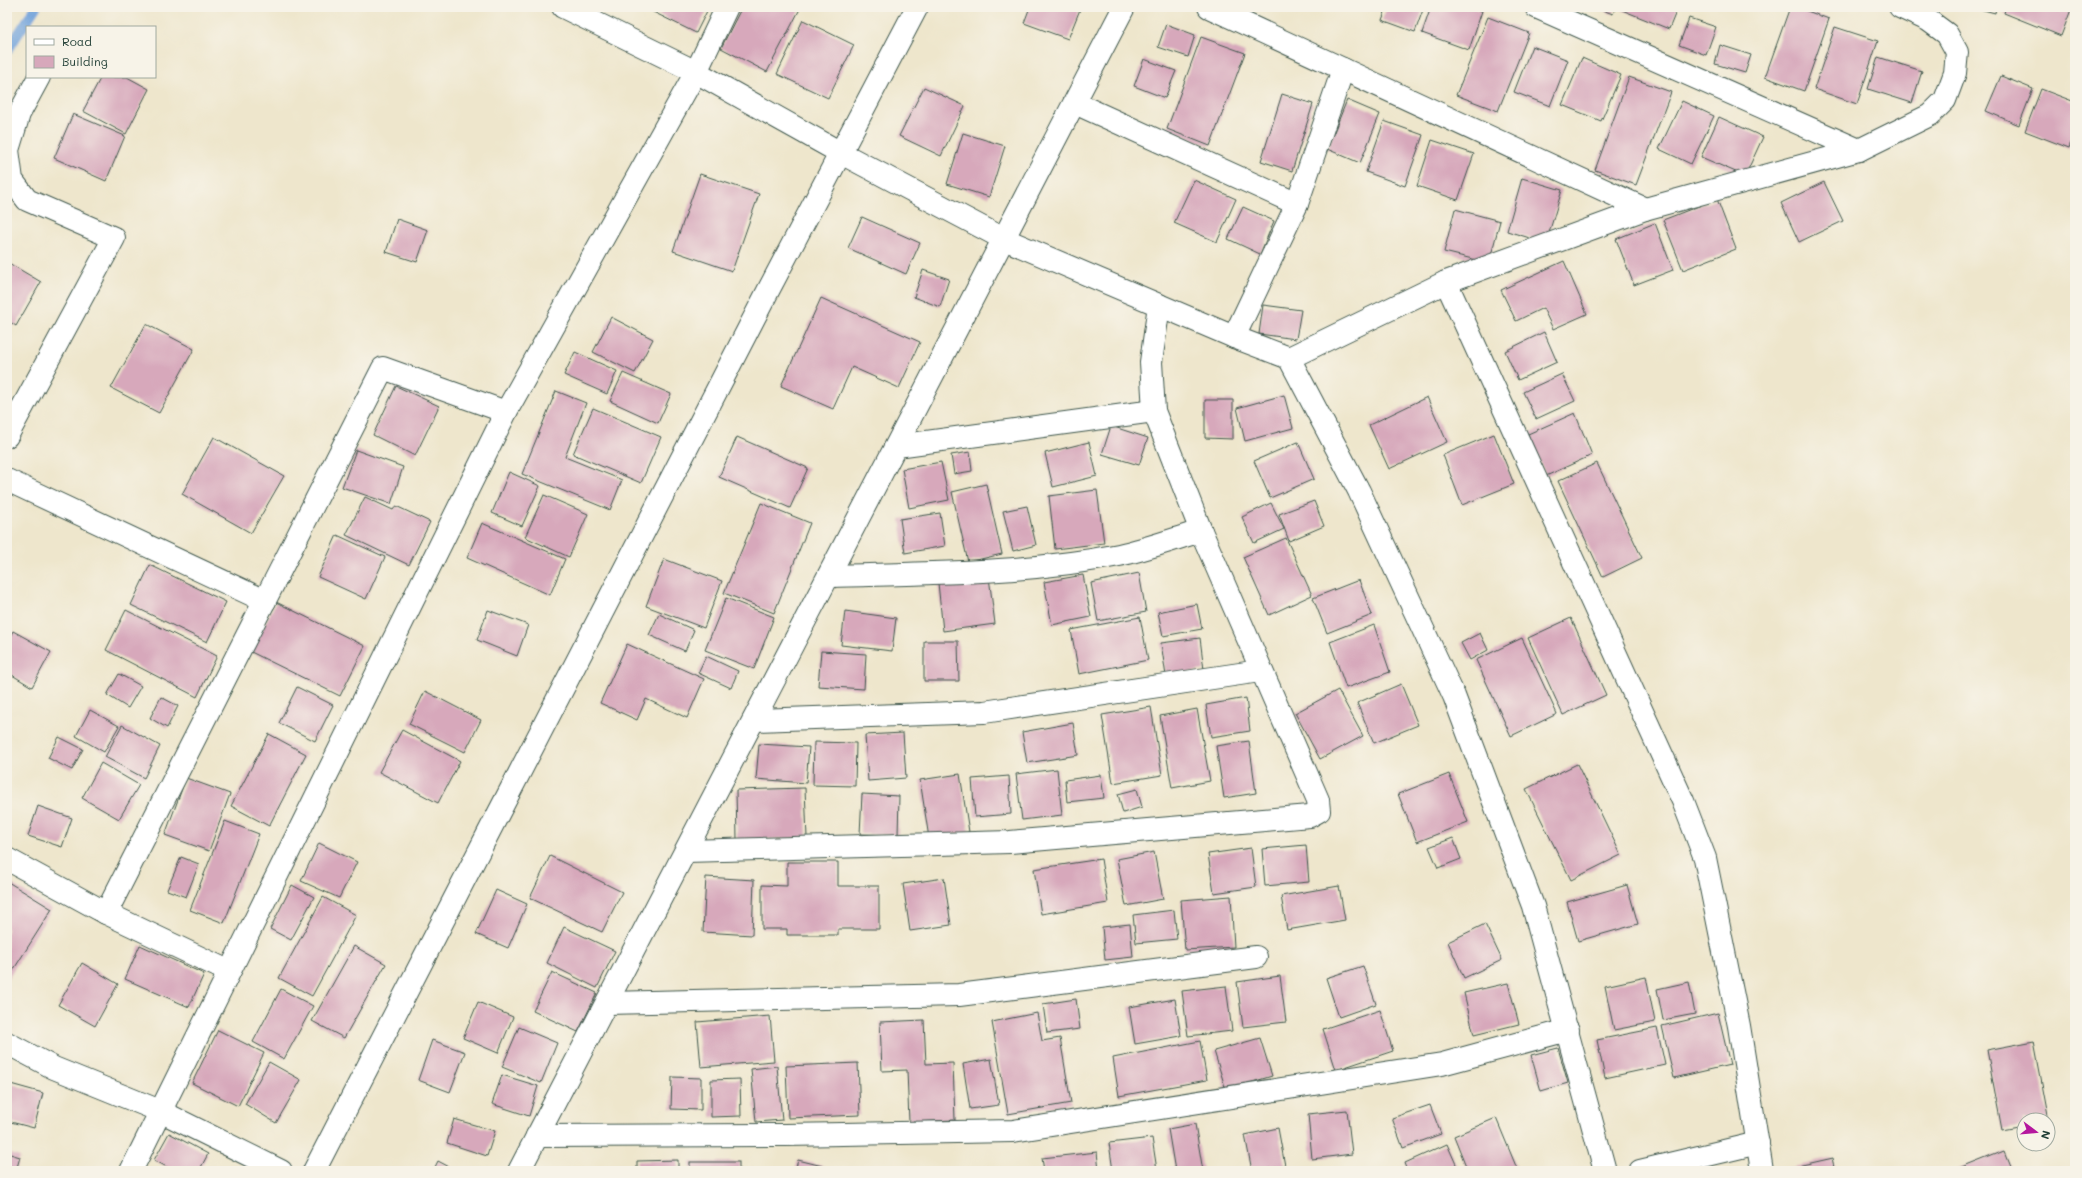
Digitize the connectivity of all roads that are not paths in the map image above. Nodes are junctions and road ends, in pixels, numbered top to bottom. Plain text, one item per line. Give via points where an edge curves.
1 (563, 7) edge
2 (726, 7) edge
3 (918, 7) edge
4 (1124, 7) edge
5 (1210, 7) edge
6 (1536, 7) edge
7 (1900, 7) edge
8 (1343, 69) junction
9 (696, 72) junction
10 (37, 78) edge
11 (1075, 103) junction
12 (1859, 150) junction
13 (840, 152) junction
14 (1297, 204) junction
15 (1645, 209) junction
16 (1004, 239) junction
17 (1446, 282) junction
18 (1159, 305) junction
19 (1234, 337) junction
20 (1289, 358) junction
21 (1154, 411) junction
22 (506, 412) junction
23 (7, 436) edge
24 (896, 446) junction
25 (7, 480) edge
26 (1201, 531) junction
27 (829, 576) junction
28 (265, 601) junction
29 (1260, 671) junction
30 (754, 720) junction
31 (686, 851) junction
32 (7, 859) edge
33 (106, 913) junction
34 (1256, 957) dead end
35 (228, 971) junction
36 (607, 1003) junction
37 (1568, 1030) junction
38 (7, 1043) edge
39 (160, 1111) junction
40 (537, 1136) junction
41 (1758, 1143) junction
42 (131, 1171) edge
43 (281, 1171) edge
44 (314, 1171) edge
45 (519, 1171) edge
46 (1605, 1171) edge
47 (1640, 1171) edge
48 (1762, 1171) edge

1 - 9 street
2 - 9 street
3 - 13 street
4 - 11 street
5 - 8 street
6 - 12 street
7 - 12 street via 1928,20 1947,34 1957,52 1955,73 1945,100 1930,115
8 - 14 street
8 - 15 street
9 - 13 street
9 - 22 street
10 - 23 street via 19,114 8,150 12,180 27,200 114,238
11 - 14 street
11 - 16 street
12 - 15 street
13 - 16 street
13 - 44 street
14 - 19 street
15 - 17 street
16 - 18 street
16 - 24 street
17 - 20 street
17 - 41 street via 1697,835 1705,858 1736,1010
18 - 19 street
18 - 21 street via 1151,362
19 - 20 street
20 - 37 street via 1359,491 1454,696 1533,906
21 - 24 street
21 - 26 street
22 - 28 street via 383,368
22 - 35 street
24 - 27 street
25 - 28 street
26 - 27 street via 1120,555 1060,564 975,571
26 - 29 street
27 - 30 street
28 - 33 street
29 - 30 street via 984,712
29 - 31 street via 1318,800 1319,811 1316,814 1010,842
30 - 31 street
31 - 36 street
32 - 33 street
33 - 35 street
34 - 36 street via 959,995
35 - 39 street
36 - 40 street
37 - 40 street via 1442,1064 1013,1131
37 - 46 street
38 - 39 street via 54,1068
39 - 42 street
39 - 43 street
40 - 45 street
41 - 47 street
41 - 48 street

